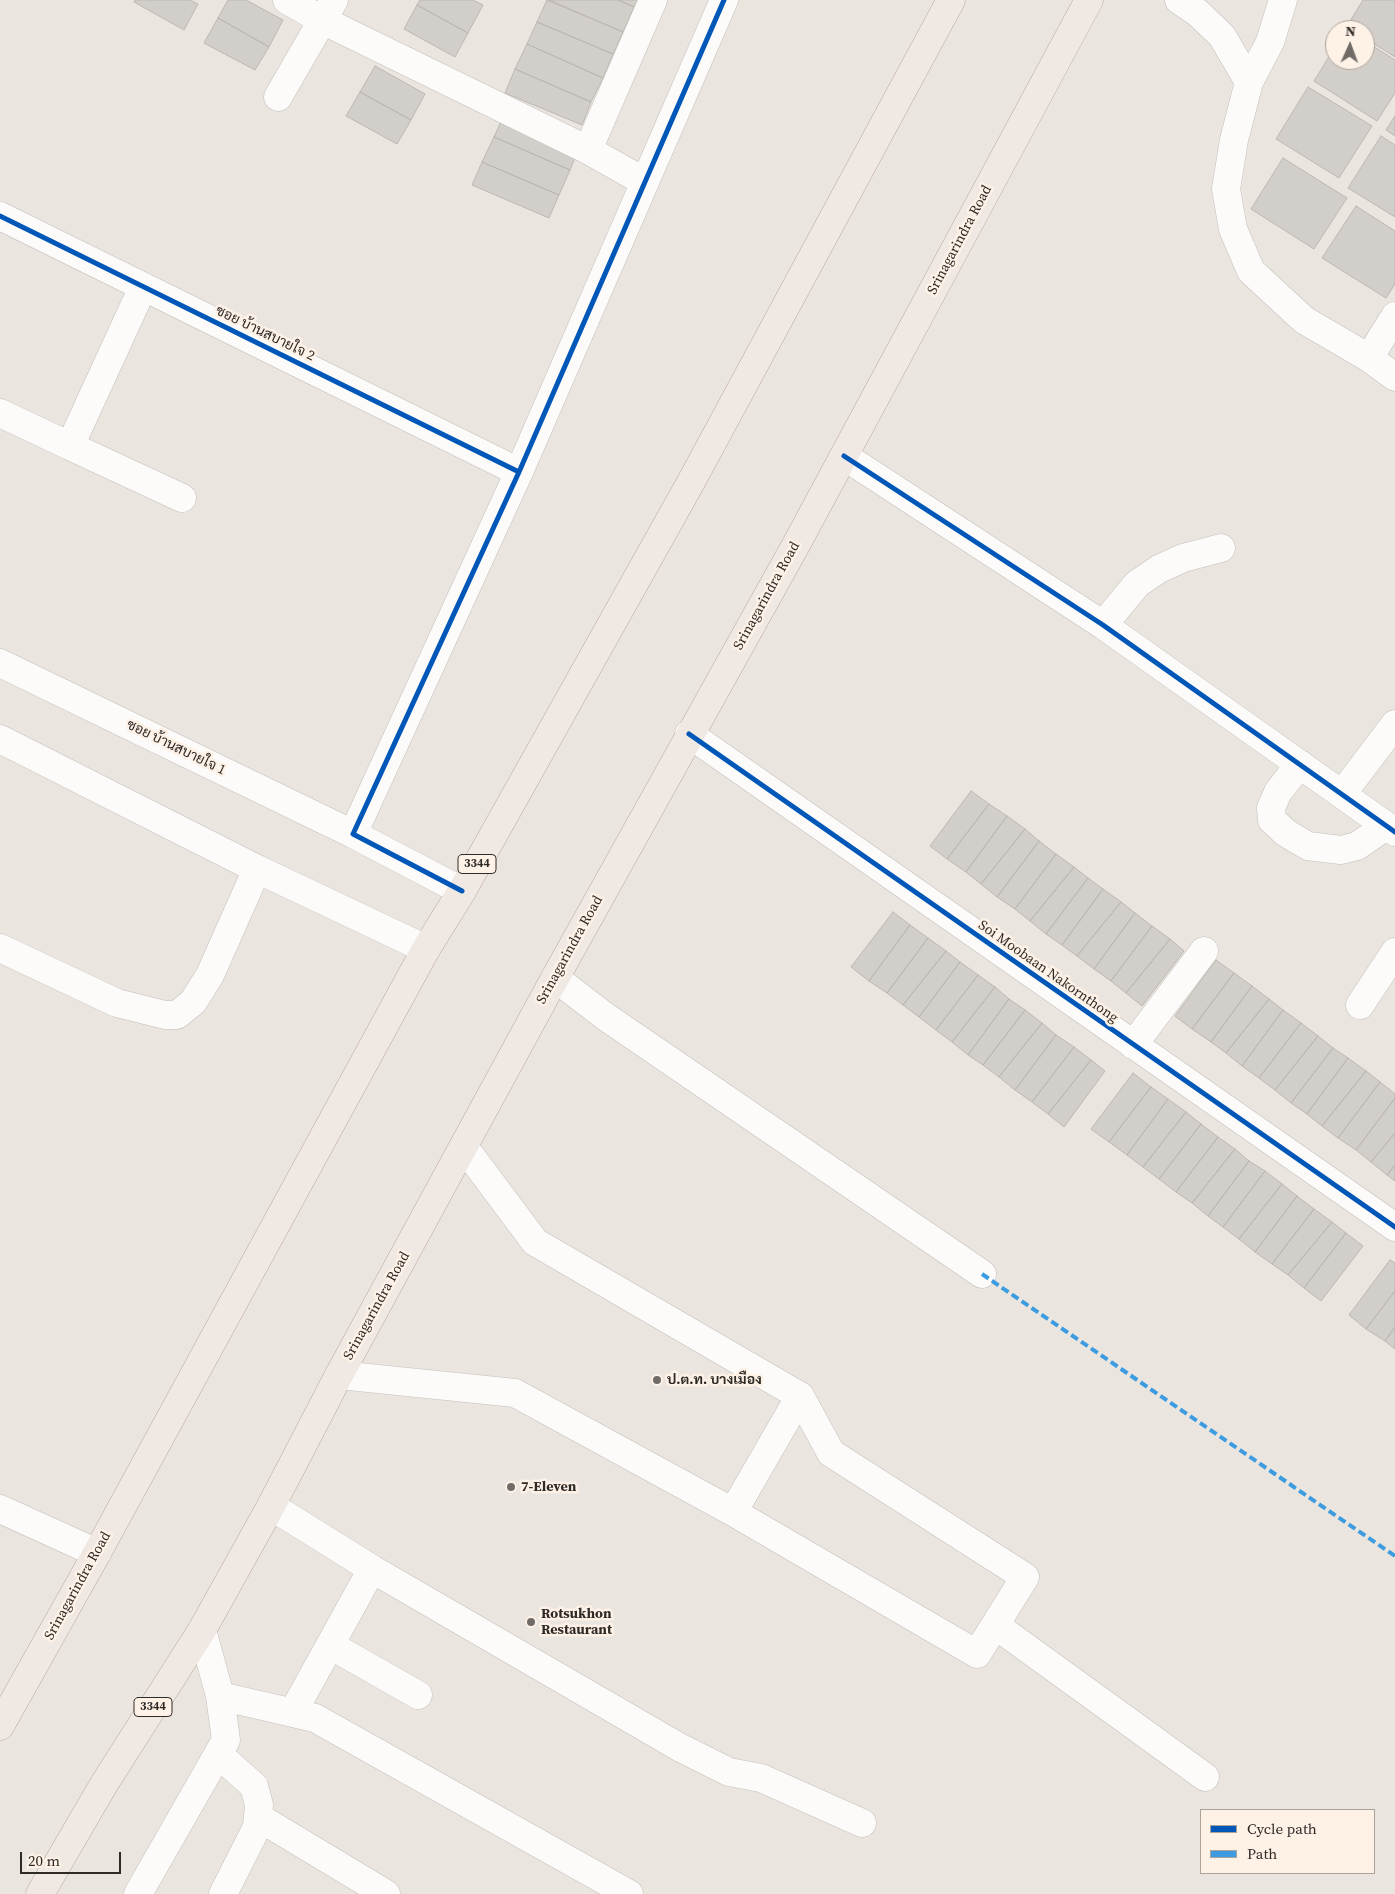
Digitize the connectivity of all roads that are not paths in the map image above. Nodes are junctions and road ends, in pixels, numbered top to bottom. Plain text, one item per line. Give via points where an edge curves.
1 (287, 0) edge
2 (653, 0) edge
3 (724, 0) edge
4 (951, 0) edge
5 (1088, 0) edge
6 (1179, 0) edge
7 (1284, 0) edge
8 (328, 10) edge
9 (1249, 82) junction
10 (278, 97) dead end
11 (588, 150) junction
12 (645, 182) junction
13 (0, 216) edge
14 (143, 287) junction
15 (1395, 316) edge
16 (1370, 358) junction
17 (1395, 377) edge
18 (0, 413) edge
19 (70, 446) junction
20 (844, 456) junction
21 (519, 472) junction
22 (182, 498) dead end
23 (1221, 548) dead end
24 (1103, 625) junction
25 (0, 663) edge
26 (689, 734) junction
27 (1392, 736) edge
28 (0, 739) edge
29 (1300, 764) junction
30 (1342, 794) junction
31 (1391, 829) edge
32 (353, 834) junction
33 (257, 869) junction
34 (462, 891) junction
35 (0, 948) edge
36 (426, 949) junction
37 (1204, 951) dead end
38 (1395, 952) edge
39 (555, 978) junction
40 (1360, 1005) dead end
41 (1133, 1045) junction
42 (464, 1147) junction
43 (1394, 1226) edge
44 (982, 1274) dead end
45 (339, 1375) junction
46 (800, 1396) junction
47 (271, 1506) junction
48 (0, 1508) edge
49 (733, 1512) junction
50 (97, 1553) junction
51 (372, 1569) junction
52 (995, 1625) junction
53 (202, 1630) junction
54 (330, 1645) junction
55 (418, 1695) dead end
56 (220, 1696) junction
57 (292, 1712) junction
58 (0, 1726) edge
59 (218, 1754) junction
60 (1205, 1777) dead end
61 (258, 1816) junction
62 (862, 1823) dead end
63 (40, 1894) edge
64 (138, 1894) edge
65 (223, 1894) edge
66 (386, 1894) edge
67 (629, 1894) edge

1 - 8 street
2 - 11 street
3 - 12 street
4 - 34 main road, Srinagarindra Road / 3344 via 691,482
5 - 20 main road, Srinagarindra Road / 3344
6 - 9 street via 1222,36
7 - 9 street via 1270,42
8 - 10 street
8 - 11 street
9 - 16 street via 1234,140 1226,190 1233,229 1251,272 1304,320
11 - 12 street
12 - 21 street
13 - 14 street, ซอย บ้านสบายใจ 2
14 - 19 street
14 - 21 street, ซอย บ้านสบายใจ 2
15 - 16 street
16 - 17 street
18 - 19 street
19 - 22 street
20 - 24 street
20 - 26 main road, Srinagarindra Road / 3344
21 - 32 street
23 - 24 street via 1183,558 1159,569 1137,584
24 - 29 street
25 - 32 street, ซอย บ้านสบายใจ 1
26 - 39 main road, Srinagarindra Road / 3344
26 - 41 street, Soi Moobaan Nakornthong
27 - 30 street
28 - 33 street
29 - 30 street
29 - 31 street via 1278,792 1271,808 1272,820 1286,833 1308,846 1341,850 1357,846
30 - 31 street
32 - 34 street, ซอย บ้านสบายใจ 1
33 - 35 street via 210,975 193,1002 177,1014 165,1015 117,1003
33 - 36 street
34 - 36 main road, Srinagarindra Road / 3344
36 - 50 main road, Srinagarindra Road / 3344
37 - 41 street
38 - 40 street
39 - 42 main road, Srinagarindra Road / 3344
39 - 44 street via 606,1017
41 - 43 street, Soi Moobaan Nakornthong
42 - 45 main road, Srinagarindra Road / 3344
42 - 46 street via 536,1242
45 - 47 main road, Srinagarindra Road / 3344
45 - 49 street via 515,1393
46 - 49 street
46 - 52 street via 831,1453 1025,1577
47 - 51 street
47 - 53 main road, Srinagarindra Road / 3344
48 - 50 street
49 - 52 street via 977,1654
50 - 58 main road, Srinagarindra Road / 3344
51 - 54 street
51 - 62 street via 679,1747 729,1772 761,1778
52 - 60 street
53 - 56 street
53 - 63 main road, Srinagarindra Road / 3344 via 104,1784
54 - 55 street
54 - 57 street
56 - 57 street
56 - 59 street via 226,1740
57 - 67 street via 315,1718
59 - 61 street via 254,1786 260,1805
59 - 64 street
61 - 65 street via 256,1827
61 - 66 street

